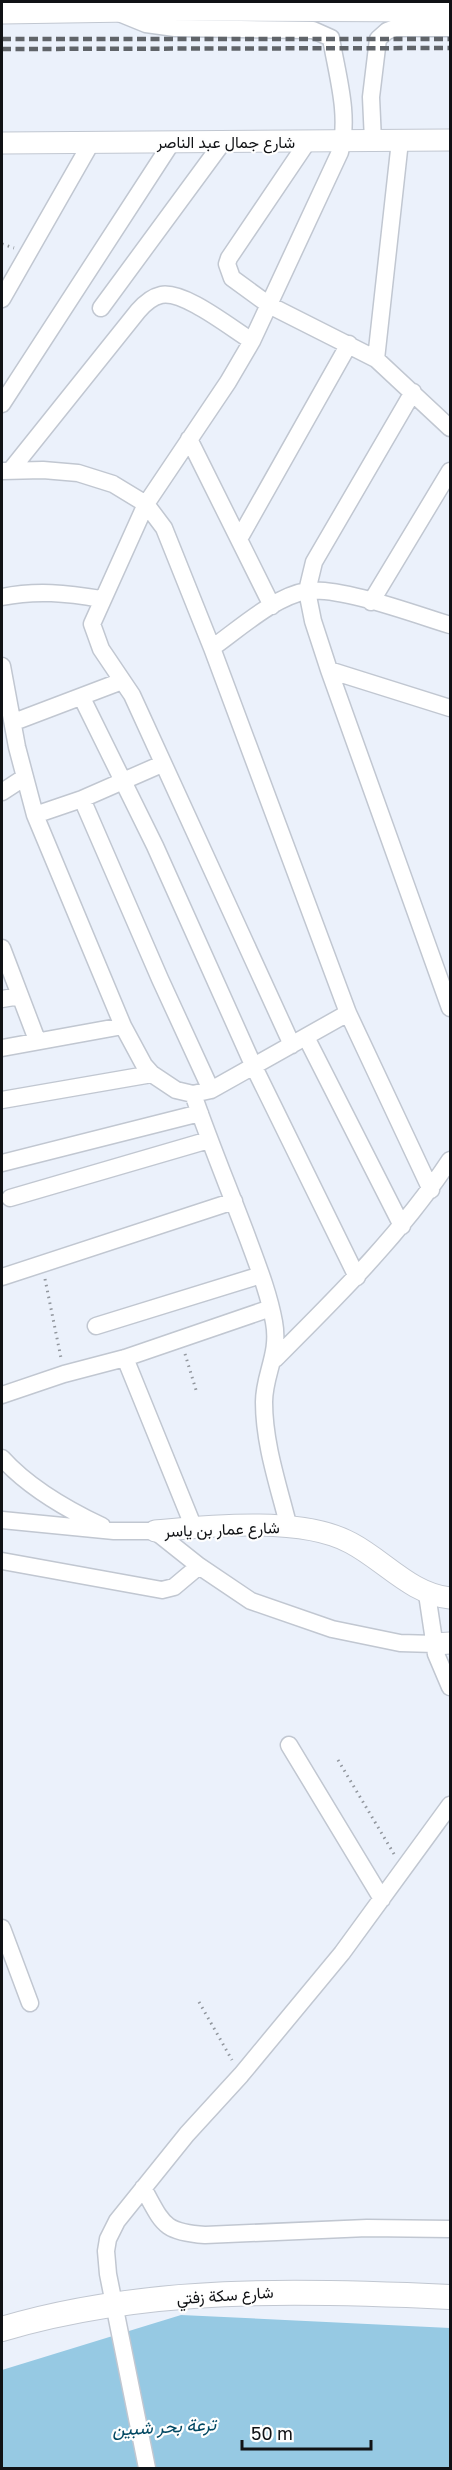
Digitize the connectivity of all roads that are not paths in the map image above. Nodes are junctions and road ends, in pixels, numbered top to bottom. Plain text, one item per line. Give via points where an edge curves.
1 (107, 8) junction
2 (450, 8) edge
3 (2, 10) edge
4 (450, 28) edge
5 (343, 134) junction
6 (373, 135) junction
7 (450, 140) edge
8 (308, 141) junction
9 (400, 141) junction
10 (172, 142) junction
11 (223, 142) junction
12 (2, 143) edge
13 (91, 143) junction
14 (2, 299) edge
15 (269, 305) junction
16 (101, 308) dead end
17 (252, 341) junction
18 (349, 344) junction
19 (376, 359) junction
20 (413, 392) junction
21 (2, 404) edge
22 (450, 428) edge
23 (189, 440) junction
24 (6, 471) edge
25 (450, 471) edge
26 (146, 504) junction
27 (239, 539) junction
28 (307, 591) junction
29 (2, 597) edge
30 (101, 600) junction
31 (371, 602) junction
32 (272, 606) junction
33 (448, 619) edge
34 (212, 648) junction
35 (2, 666) edge
36 (328, 670) junction
37 (122, 681) junction
38 (82, 698) junction
39 (449, 713) edge
40 (14, 722) junction
41 (162, 764) junction
42 (25, 777) junction
43 (124, 782) junction
44 (2, 792) edge
45 (82, 799) junction
46 (35, 815) junction
47 (2, 948) edge
48 (20, 996) junction
49 (2, 999) edge
50 (450, 1008) edge
51 (348, 1013) junction
52 (123, 1026) junction
53 (37, 1040) junction
54 (299, 1041) junction
55 (2, 1048) edge
56 (254, 1067) junction
57 (152, 1074) junction
58 (211, 1090) junction
59 (193, 1094) junction
60 (2, 1100) edge
61 (200, 1113) junction
62 (209, 1140) junction
63 (450, 1160) edge
64 (2, 1163) edge
65 (431, 1190) junction
66 (10, 1198) dead end
67 (234, 1201) junction
68 (402, 1226) junction
69 (261, 1275) junction
70 (2, 1277) edge
71 (357, 1277) junction
72 (271, 1308) junction
73 (96, 1326) dead end
74 (125, 1358) junction
75 (274, 1359) junction
76 (2, 1395) edge
77 (2, 1458) edge
78 (2, 1520) edge
79 (194, 1528) junction
80 (289, 1528) junction
81 (114, 1531) junction
82 (155, 1531) junction
83 (2, 1561) edge
84 (199, 1566) junction
85 (450, 1598) edge
86 (429, 1603) junction
87 (440, 1641) edge
88 (450, 1687) edge
89 (289, 1745) dead end
90 (450, 1804) edge
91 (382, 1899) junction
92 (2, 1928) edge
93 (30, 2003) dead end
94 (143, 2188) junction
95 (450, 2229) edge
96 (450, 2297) edge
97 (115, 2315) junction
98 (2, 2329) edge
99 (147, 2469) edge

1 - 2 highway
1 - 3 highway
1 - 5 street via 160,27 321,32 331,38 342,98
4 - 6 street via 395,28 378,39 371,97
5 - 6 street, شارع جمال عبد الناصر
5 - 8 street, شارع جمال عبد الناصر
5 - 15 street via 340,152
6 - 9 street, شارع جمال عبد الناصر
7 - 9 street, شارع جمال عبد الناصر
8 - 11 street, شارع جمال عبد الناصر
8 - 15 street via 227,264 232,278
9 - 19 street
10 - 11 street, شارع جمال عبد الناصر
10 - 13 street, شارع جمال عبد الناصر
10 - 21 street
11 - 16 street
12 - 13 street, شارع جمال عبد الناصر
13 - 14 street
15 - 17 street
15 - 18 street
17 - 23 street
17 - 24 street via 188,301 162,295 152,299
18 - 19 street
18 - 27 street
19 - 20 street
20 - 22 street
20 - 28 street via 314,562
23 - 26 street
23 - 27 street
24 - 26 street via 78,473 113,484
25 - 31 street
26 - 30 street
26 - 34 street via 164,528
27 - 32 street
28 - 31 street via 344,594
28 - 32 street
28 - 36 street
29 - 30 street via 44,591
30 - 37 street via 92,624 100,649
31 - 33 street
32 - 34 street
34 - 51 street
35 - 40 street
36 - 39 street
36 - 50 street
37 - 38 street
37 - 41 street
38 - 40 street
38 - 43 street
40 - 42 street
41 - 43 street
41 - 54 street
42 - 44 street
42 - 46 street
43 - 45 street
43 - 56 street
45 - 46 street
45 - 58 street
46 - 52 street
47 - 48 street
48 - 49 street
48 - 53 street
51 - 54 street
51 - 65 street
52 - 53 street
52 - 57 street
53 - 55 street
54 - 56 street
54 - 68 street
56 - 58 street
56 - 71 street
57 - 59 street via 176,1090
57 - 60 street
58 - 59 street
59 - 61 street
61 - 62 street
61 - 64 street
62 - 66 street
62 - 67 street
63 - 65 street
65 - 68 street
67 - 69 street
67 - 70 street
68 - 71 street
69 - 72 street
69 - 73 street
71 - 75 street
72 - 74 street
72 - 75 street via 276,1338
74 - 76 street
74 - 79 street
75 - 80 street via 264,1399 265,1416
77 - 81 street via 12,1470 66,1509
78 - 81 street
79 - 80 street, شارع عمار بن ياسر
79 - 82 street, شارع عمار بن ياسر
80 - 86 street, شارع عمار بن ياسر via 316,1531 349,1542
81 - 82 street
82 - 84 street
83 - 84 street via 162,1590 174,1587
84 - 87 street via 251,1601 332,1629 400,1643
85 - 86 street, شارع عمار بن ياسر
86 - 87 street
87 - 88 street via 440,1664
89 - 91 street
90 - 91 street
91 - 94 street via 342,1953
92 - 93 street
94 - 95 street via 161,2220 182,2233
94 - 97 street via 108,2238 107,2261
96 - 97 main road, شارع سكة زفتي via 242,2292
97 - 98 main road, شارع سكة زفتي via 45,2317
97 - 99 street

